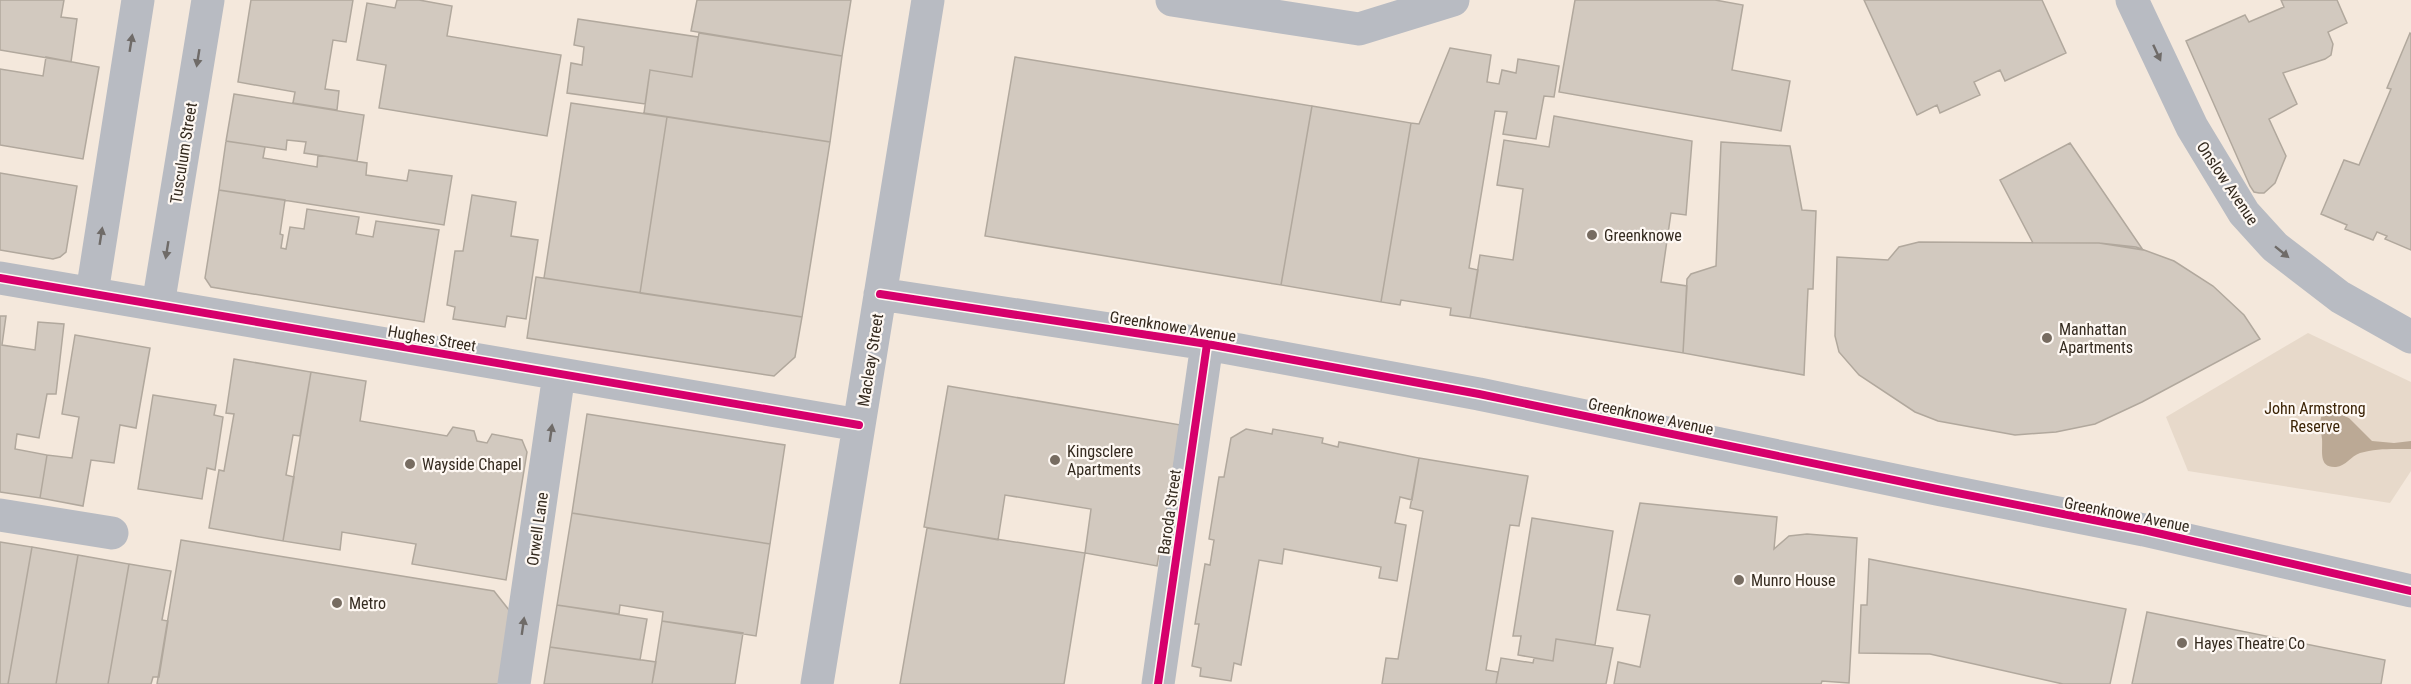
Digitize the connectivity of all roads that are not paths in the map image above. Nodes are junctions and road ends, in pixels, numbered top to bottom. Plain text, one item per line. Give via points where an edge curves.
1 (138, 0) edge
2 (208, 0) edge
3 (928, 0) edge
4 (1172, 0) edge
5 (1453, 0) edge
6 (2132, 0) edge
7 (0, 278) edge
8 (92, 293) junction
9 (880, 294) junction
10 (158, 305) junction
11 (2411, 337) edge
12 (1207, 344) junction
13 (559, 374) junction
14 (859, 425) junction
15 (0, 515) edge
16 (112, 533) dead end
17 (2411, 591) edge
18 (514, 684) edge
19 (817, 684) edge
20 (1158, 684) edge

8 -> 1 street
2 -> 10 street, Tusculum Street
3 - 9 street, Macleay Street
4 - 5 street via 1359,29
6 -> 11 street, Onslow Avenue via 2192,127 2244,213 2275,247 2340,297
7 - 8 street, Hughes Street
8 - 10 street, Hughes Street
9 - 12 street, Greenknowe Avenue
9 - 14 street, Macleay Street
10 - 13 street, Hughes Street
12 - 17 street, Greenknowe Avenue via 1479,394 2144,530
12 - 20 street, Baroda Street
13 - 14 street, Hughes Street
18 -> 13 street, Orwell Lane
14 - 19 street, Macleay Street
15 - 16 street

